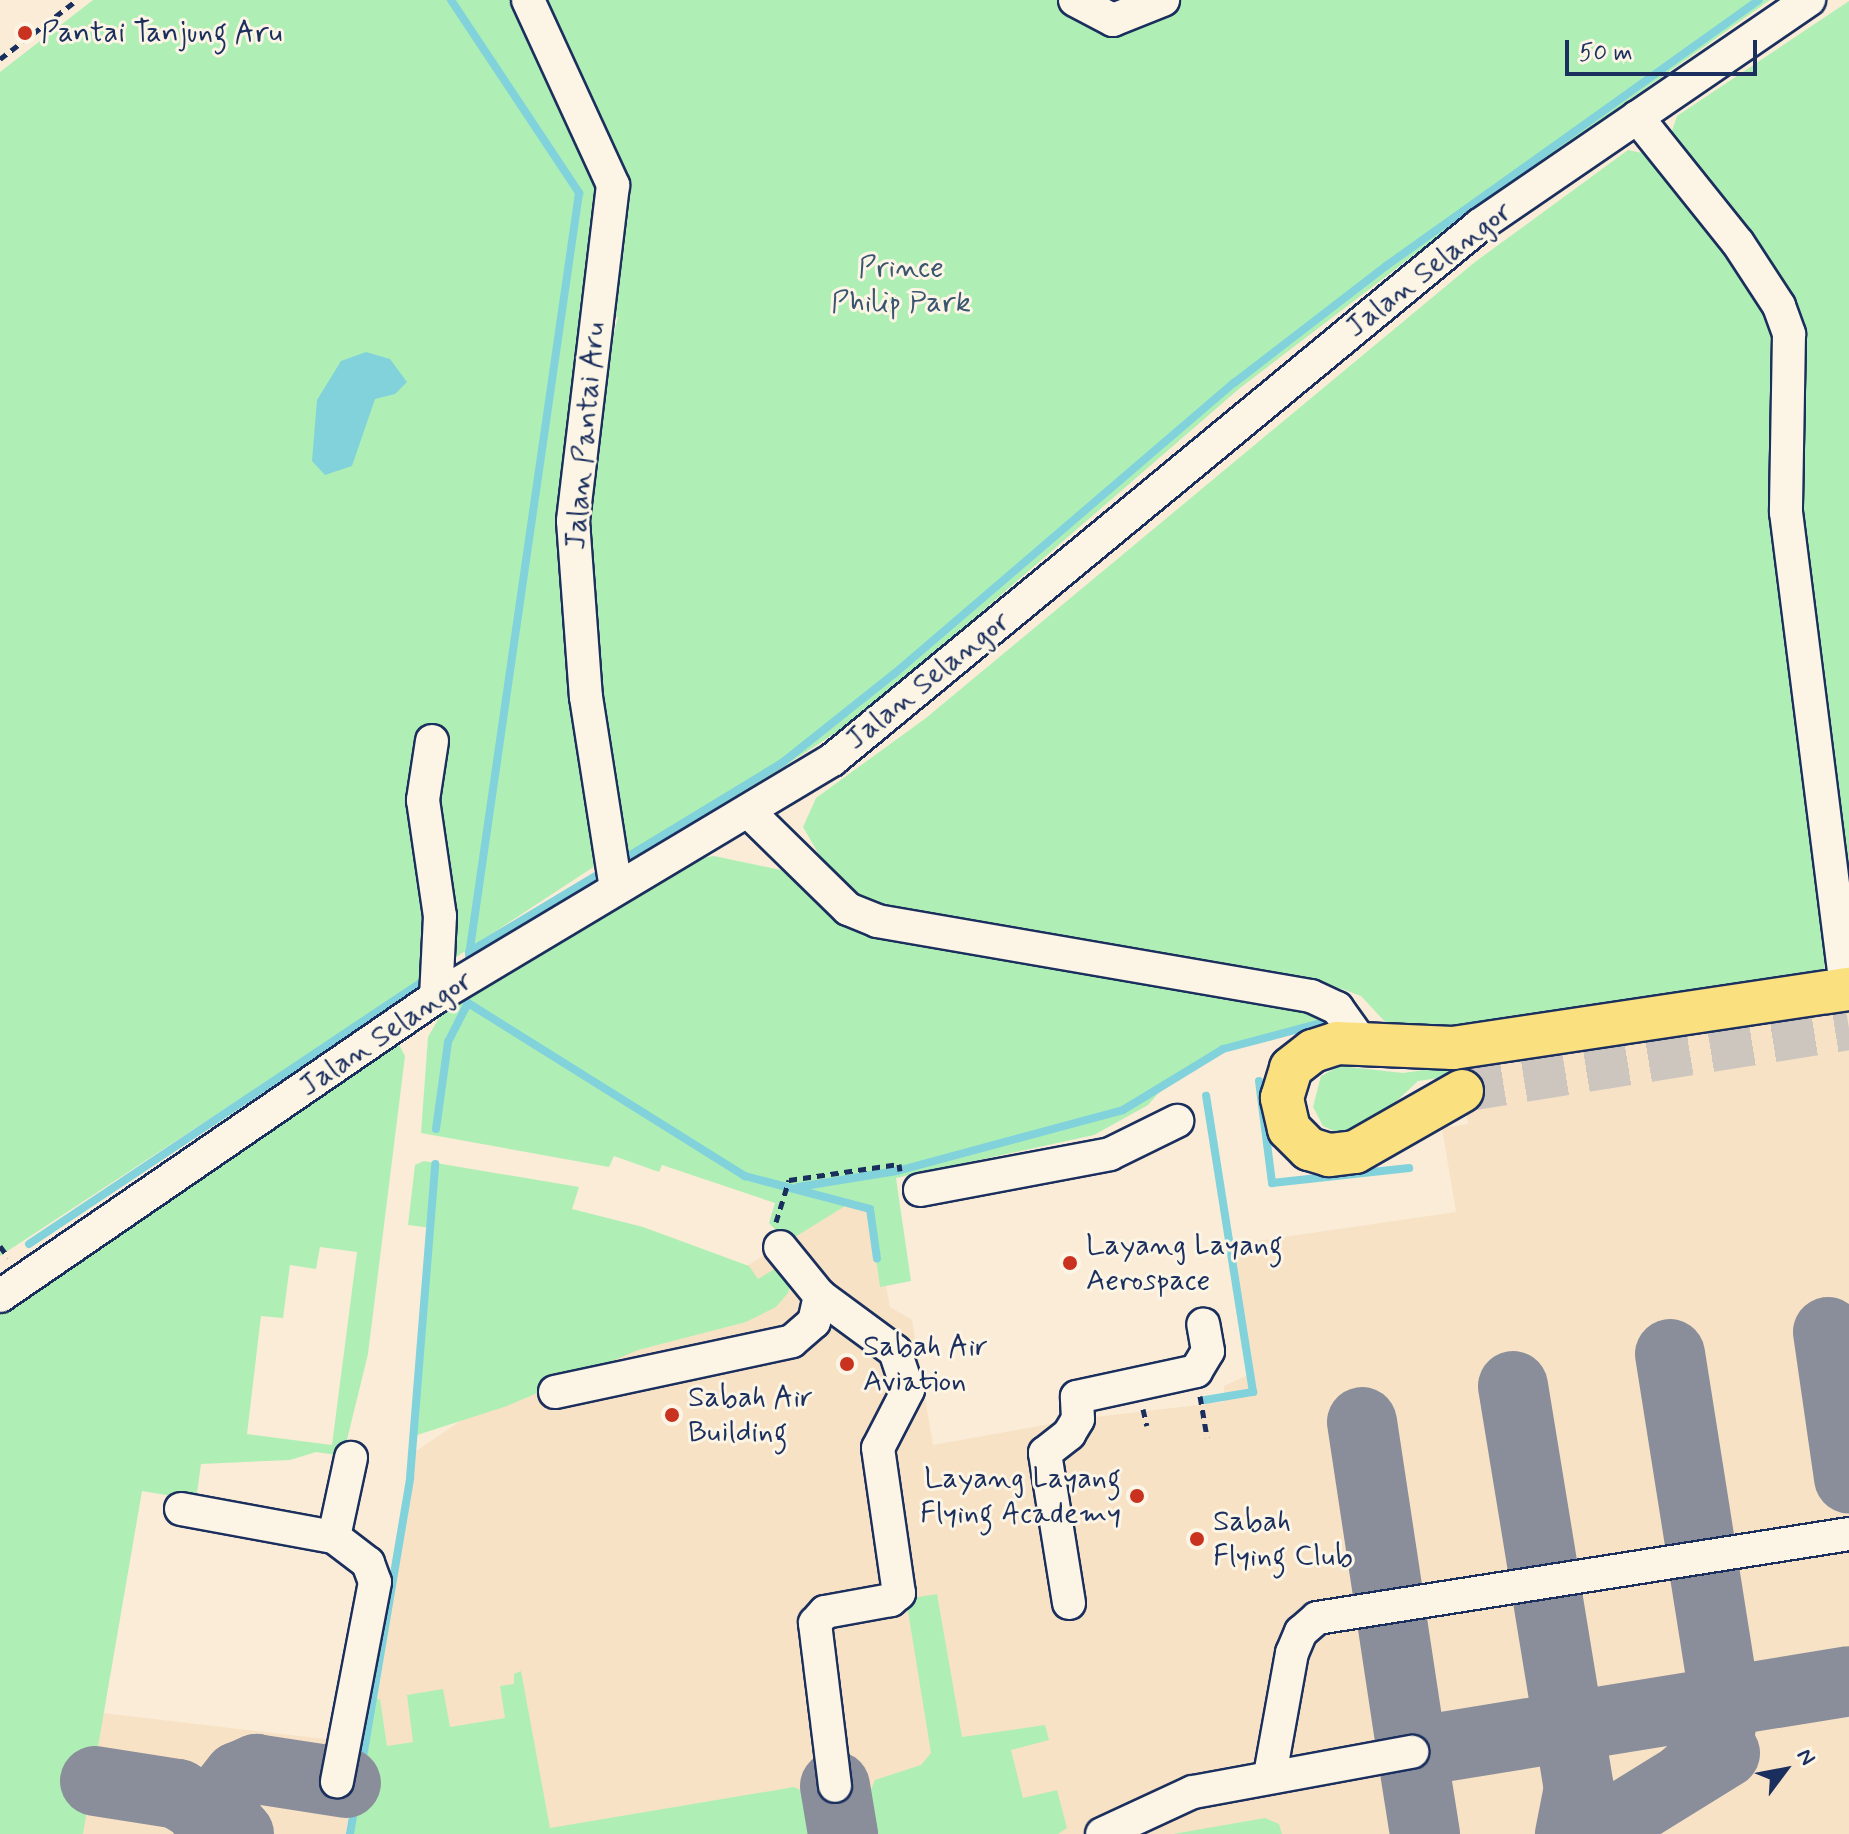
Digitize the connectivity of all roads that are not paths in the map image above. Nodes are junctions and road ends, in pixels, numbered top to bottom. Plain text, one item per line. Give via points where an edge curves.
1 (528, 0) edge
2 (1075, 0) edge
3 (1163, 0) edge
4 (1809, 0) edge
5 (1637, 117) junction
6 (432, 741) dead end
7 (750, 813) junction
8 (616, 889) junction
9 (1847, 989) edge
10 (436, 997) junction
11 (1362, 1043) junction
12 (1462, 1091) tunnel mouth
13 (1177, 1121) dead end
14 (920, 1190) dead end
15 (780, 1247) dead end
16 (0, 1296) edge
17 (820, 1296) junction
18 (1203, 1324) dead end
19 (555, 1392) dead end
20 (351, 1458) dead end
21 (181, 1509) dead end
22 (1849, 1534) edge
23 (334, 1537) junction
24 (1069, 1603) dead end
25 (1412, 1752) dead end
26 (1270, 1775) junction
27 (337, 1781) dead end
28 (835, 1786) dead end
29 (1102, 1834) edge

1 - 8 street, Jalan Pantai Aru via 613,185 573,521 586,697
2 - 3 street via 1113,20
4 - 5 street, Jalan Selangor
5 - 7 street, Jalan Selangor via 1480,225 906,701 832,760
5 - 9 street via 1738,243 1779,306 1789,334 1786,512
6 - 10 street via 423,800 440,916
7 - 8 street, Jalan Selangor
7 - 11 street via 848,909 877,921 1311,996 1337,1008
8 - 10 street, Jalan Selangor
9 - 11 main road via 1453,1048
10 - 16 street, Jalan Selangor
11 - 12 main road via 1313,1051 1291,1068 1282,1098 1289,1129 1309,1149 1329,1155 1355,1152
13 - 14 street via 1110,1154
15 - 17 street
17 - 19 street via 814,1322 792,1341
17 - 28 street via 895,1351 908,1390 878,1448 899,1593 891,1600 825,1612 815,1623
18 - 24 street via 1208,1351 1196,1371 1077,1397 1078,1419 1045,1453
20 - 23 street
21 - 23 street
22 - 26 street via 1317,1618 1301,1632 1292,1653
23 - 27 street via 368,1563 375,1582
25 - 26 street
26 - 29 street via 1193,1792

